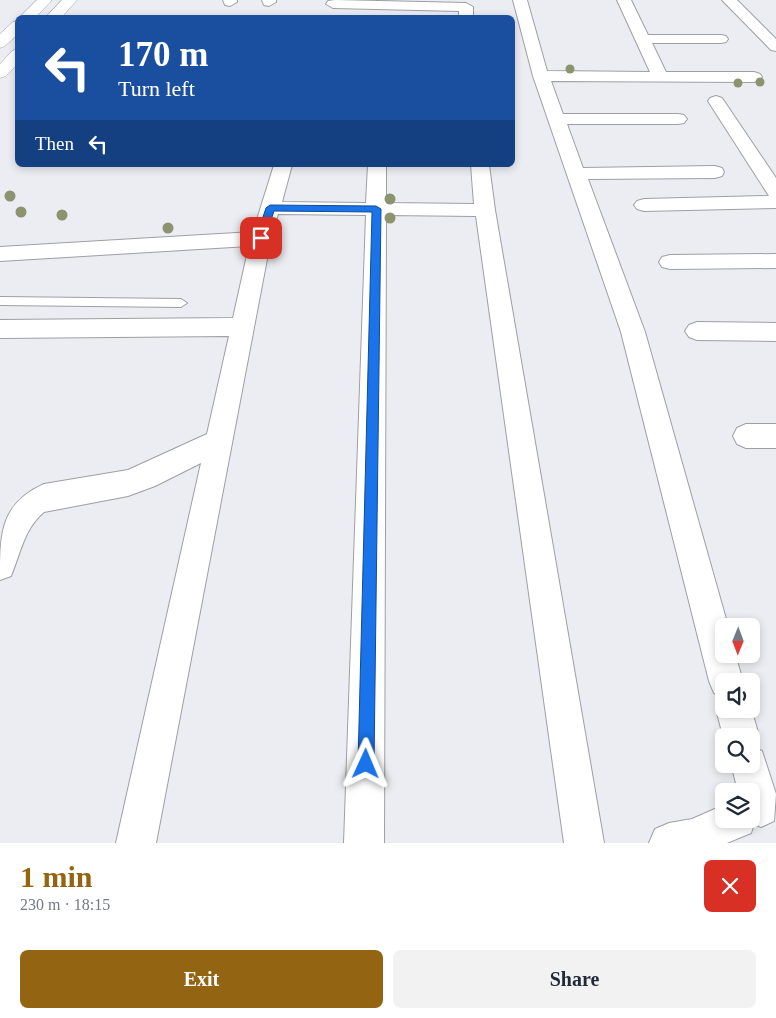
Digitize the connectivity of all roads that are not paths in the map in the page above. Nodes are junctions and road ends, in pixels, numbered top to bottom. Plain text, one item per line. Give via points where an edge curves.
1 (45, 0) edge
2 (70, 0) edge
3 (520, 0) edge
4 (624, 0) edge
5 (729, 0) edge
6 (332, 7) edge
7 (402, 12) edge
8 (29, 15) edge
9 (55, 15) edge
10 (466, 15) edge
11 (642, 39) junction
12 (721, 39) dead end
13 (773, 54) edge
14 (15, 57) edge
15 (0, 73) edge
16 (541, 76) junction
17 (660, 76) junction
18 (754, 77) dead end
19 (716, 101) dead end
20 (557, 119) junction
21 (678, 119) dead end
22 (282, 167) edge
23 (377, 167) edge
24 (480, 167) edge
25 (769, 170) edge
26 (715, 172) dead end
27 (576, 174) junction
28 (776, 192) edge
29 (776, 202) edge
30 (644, 205) dead end
31 (270, 208) junction
32 (376, 209) junction
33 (485, 210) junction
34 (261, 238) junction
35 (0, 254) edge
36 (776, 260) edge
37 (670, 262) dead end
38 (0, 302) edge
39 (181, 303) dead end
40 (242, 327) junction
41 (0, 329) edge
42 (696, 331) dead end
43 (776, 332) edge
44 (746, 436) dead end
45 (776, 436) edge
46 (219, 441) junction
47 (0, 565) edge
48 (724, 673) edge
49 (716, 828) edge
50 (686, 841) edge
51 (136, 843) edge
52 (364, 843) edge
53 (584, 843) edge

1 - 8 main road
2 - 9 main road
3 - 16 street
4 - 11 street
5 - 13 street
6 - 7 street
7 - 10 street via 466,7
11 - 12 street
11 - 17 street
14 - 15 main road
16 - 17 street
16 - 20 street
17 - 18 street
19 - 25 street
20 - 21 street
20 - 27 street
22 - 31 street
23 - 32 street
24 - 33 street
25 - 28 street
26 - 27 street
27 - 48 street via 633,332
29 - 30 street
31 - 32 street
31 - 34 street
32 - 33 street
32 - 52 street
33 - 53 street
34 - 35 street
34 - 40 street
36 - 37 street
38 - 39 lane
40 - 41 street
40 - 46 street
42 - 43 street
44 - 45 street
46 - 47 street via 128,483 31,502 17,521
46 - 51 street
49 - 50 street

